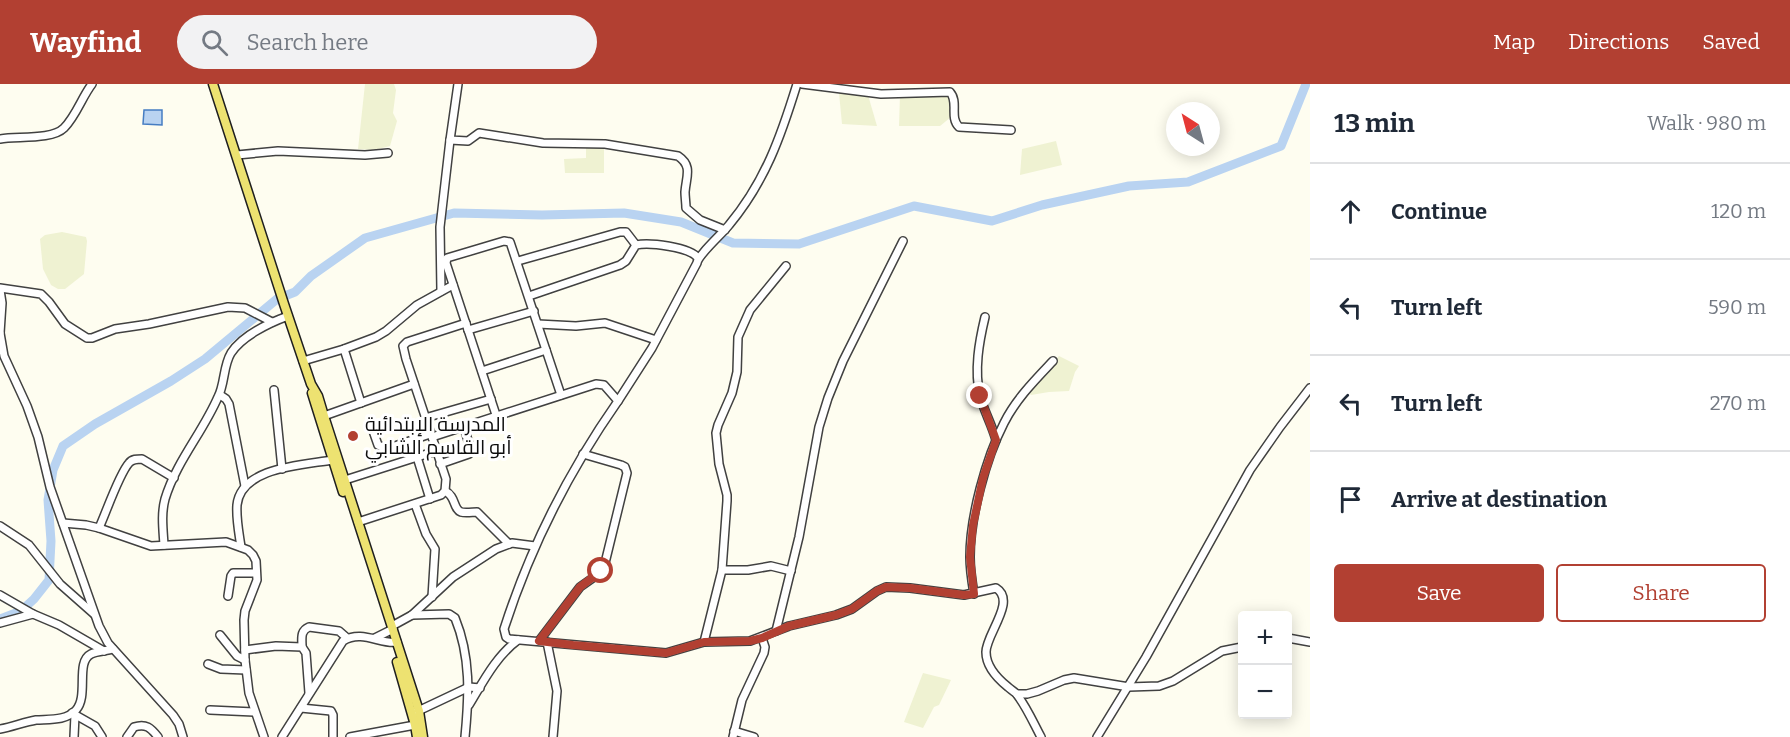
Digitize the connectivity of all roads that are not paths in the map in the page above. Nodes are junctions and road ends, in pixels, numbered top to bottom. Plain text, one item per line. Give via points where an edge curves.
1 (92, 84) edge
2 (458, 84) edge
3 (797, 84) edge
4 (802, 84) edge
5 (215, 86) edge
6 (1011, 130) dead end
7 (0, 139) edge
8 (450, 140) junction
9 (388, 153) dead end
10 (237, 155) junction
11 (725, 230) junction
12 (903, 240) dead end
13 (636, 245) junction
14 (698, 258) junction
15 (518, 261) junction
16 (786, 266) dead end
17 (453, 285) junction
18 (0, 289) edge
19 (441, 291) junction
20 (529, 296) junction
21 (534, 311) junction
22 (288, 316) junction
23 (985, 317) dead end
24 (272, 322) junction
25 (538, 324) junction
26 (467, 327) junction
27 (0, 333) edge
28 (656, 340) junction
29 (344, 349) junction
30 (546, 350) junction
31 (303, 361) junction
32 (1053, 361) dead end
33 (482, 371) junction
34 (311, 384) junction
35 (414, 384) junction
36 (1310, 388) edge
37 (274, 390) dead end
38 (220, 395) junction
39 (561, 395) junction
40 (490, 399) junction
41 (618, 401) junction
42 (361, 403) junction
43 (324, 416) junction
44 (496, 417) junction
45 (425, 418) junction
46 (371, 425) dead end
47 (464, 427) junction
48 (500, 427) dead end
49 (431, 436) junction
50 (996, 440) junction
51 (436, 451) junction
52 (584, 454) junction
53 (417, 457) junction
54 (332, 460) junction
55 (440, 464) junction
56 (282, 469) junction
57 (174, 478) junction
58 (345, 480) junction
59 (245, 486) junction
60 (445, 491) junction
61 (430, 499) junction
62 (415, 504) junction
63 (358, 522) junction
64 (63, 523) junction
65 (0, 526) edge
66 (99, 528) junction
67 (509, 544) junction
68 (164, 545) junction
69 (535, 546) junction
70 (241, 547) junction
71 (722, 570) junction
72 (791, 571) junction
73 (256, 573) junction
74 (974, 594) junction
75 (0, 595) edge
76 (228, 596) dead end
77 (432, 597) junction
78 (33, 614) junction
79 (94, 614) junction
80 (412, 615) junction
81 (0, 623) edge
82 (391, 629) junction
83 (776, 631) junction
84 (220, 635) dead end
85 (347, 638) junction
86 (375, 638) junction
87 (762, 638) junction
88 (1292, 639) edge
89 (518, 640) junction
90 (539, 641) junction
91 (547, 642) junction
92 (704, 642) junction
93 (1310, 642) edge
94 (394, 643) junction
95 (302, 647) junction
96 (1238, 648) edge
97 (113, 649) junction
98 (245, 650) junction
99 (104, 651) junction
100 (245, 660) junction
101 (207, 664) dead end
102 (246, 670) junction
103 (468, 687) junction
104 (480, 687) junction
105 (1129, 687) junction
106 (309, 693) junction
107 (1017, 694) junction
108 (468, 706) junction
109 (301, 708) junction
110 (210, 710) dead end
111 (255, 712) junction
112 (415, 712) junction
113 (73, 714) junction
114 (415, 725) junction
115 (0, 729) edge
116 (733, 734) edge
117 (74, 737) edge
118 (102, 737) edge
119 (127, 737) edge
120 (158, 737) edge
121 (183, 737) edge
122 (264, 737) edge
123 (282, 737) edge
124 (333, 737) edge
125 (350, 737) edge
126 (417, 737) edge
127 (423, 737) edge
128 (465, 737) edge
129 (553, 737) edge
130 (754, 737) edge
131 (1041, 737) edge
132 (1097, 737) edge

1 - 7 street via 60,131
2 - 8 street
3 - 11 street via 771,159
4 - 6 street via 881,94 950,92 959,127
5 - 10 main road
8 - 11 street via 468,141 479,133 543,143 605,144 678,156 685,161 688,171 686,208 700,220
8 - 19 street via 440,227
9 - 10 street via 278,151
10 - 22 main road
11 - 14 street
12 - 72 street via 828,398
13 - 14 street via 689,251
13 - 15 street via 626,232 620,232
13 - 20 street via 620,265
14 - 28 street
15 - 17 street via 508,241 449,257 446,261
15 - 20 street
16 - 71 street via 743,323 731,399 716,433 727,495
17 - 19 street
17 - 26 street
18 - 24 street via 41,294 65,324 87,338 228,307 245,308
18 - 27 street
19 - 29 street via 376,337
20 - 21 street
21 - 25 street
21 - 26 street
22 - 24 street
22 - 31 main road
23 - 50 street via 978,379
24 - 38 street via 230,355
25 - 28 street via 605,323
25 - 30 street
26 - 33 street
26 - 35 street via 405,344
27 - 64 street via 4,356 38,437
28 - 41 street
29 - 31 street
29 - 42 street
30 - 33 street
30 - 39 street
31 - 34 main road
32 - 50 street via 1014,407
33 - 40 street
34 - 43 main road
34 - 54 main road
35 - 42 street
35 - 45 street
36 - 105 street via 1250,470
37 - 56 street
38 - 57 street
38 - 59 street via 229,404
39 - 41 street via 600,384
39 - 44 street
40 - 44 street
40 - 45 street
41 - 52 street
42 - 43 street
43 - 58 main road
44 - 47 street
44 - 48 street
45 - 49 street
46 - 49 street via 378,445 386,449
47 - 49 street
47 - 55 street via 471,451
49 - 51 street
50 - 74 street via 973,525 970,557
51 - 53 street
51 - 55 street
52 - 69 street
52 - 90 street via 621,465 627,473 601,571 580,587
53 - 58 street
53 - 61 street
54 - 56 street
54 - 82 main road
55 - 60 street via 447,485
56 - 59 street via 265,473
57 - 66 street via 142,459 131,461
57 - 68 street via 162,517
58 - 63 main road
59 - 70 street via 237,504
60 - 61 street
60 - 67 street via 451,494 458,510 477,512
61 - 62 street
62 - 63 street
62 - 77 street via 435,549
63 - 82 main road
64 - 66 street
64 - 79 street
65 - 79 street via 29,545 60,584
66 - 68 street via 151,546
67 - 69 street
67 - 77 street via 470,565
68 - 70 street via 226,542
69 - 89 street via 504,629 506,637
70 - 73 street via 253,555
71 - 72 street via 771,566
71 - 92 street
72 - 83 street
73 - 76 street via 233,573
73 - 98 street via 255,589 245,611
74 - 83 street via 886,587 844,612
74 - 107 street via 996,588 1003,596 1004,604 986,654 998,678
75 - 78 street
77 - 80 street
78 - 81 street
78 - 99 street via 59,624
79 - 97 street
80 - 82 street
80 - 103 street via 449,614 455,618 467,661
82 - 86 street
82 - 94 main road
83 - 87 street
84 - 100 street
85 - 86 street
85 - 95 street via 339,631 309,627 302,634
85 - 106 street
86 - 94 street
87 - 92 street
87 - 116 street via 764,653 742,700
88 - 93 street
89 - 90 street
89 - 104 street via 496,662
90 - 91 street
91 - 92 street via 666,653
91 - 129 street via 557,691
94 - 112 main road
95 - 98 street
95 - 106 street via 306,653
96 - 105 street via 1216,654 1166,684
97 - 99 street
97 - 121 street via 173,715
98 - 100 street
99 - 113 street via 86,658 82,697
100 - 102 street
101 - 102 street
102 - 111 street
103 - 104 street
103 - 108 street
103 - 112 street
104 - 108 street
105 - 107 street via 1074,678
105 - 132 street
106 - 109 street
107 - 131 street
108 - 128 street
109 - 123 street
109 - 124 street via 331,711
110 - 111 street
111 - 122 street
112 - 114 main road
112 - 127 main road
113 - 115 street
113 - 117 street
113 - 118 street via 95,726
114 - 125 street
114 - 126 main road
116 - 130 street
119 - 120 street via 134,727 144,725 151,727

